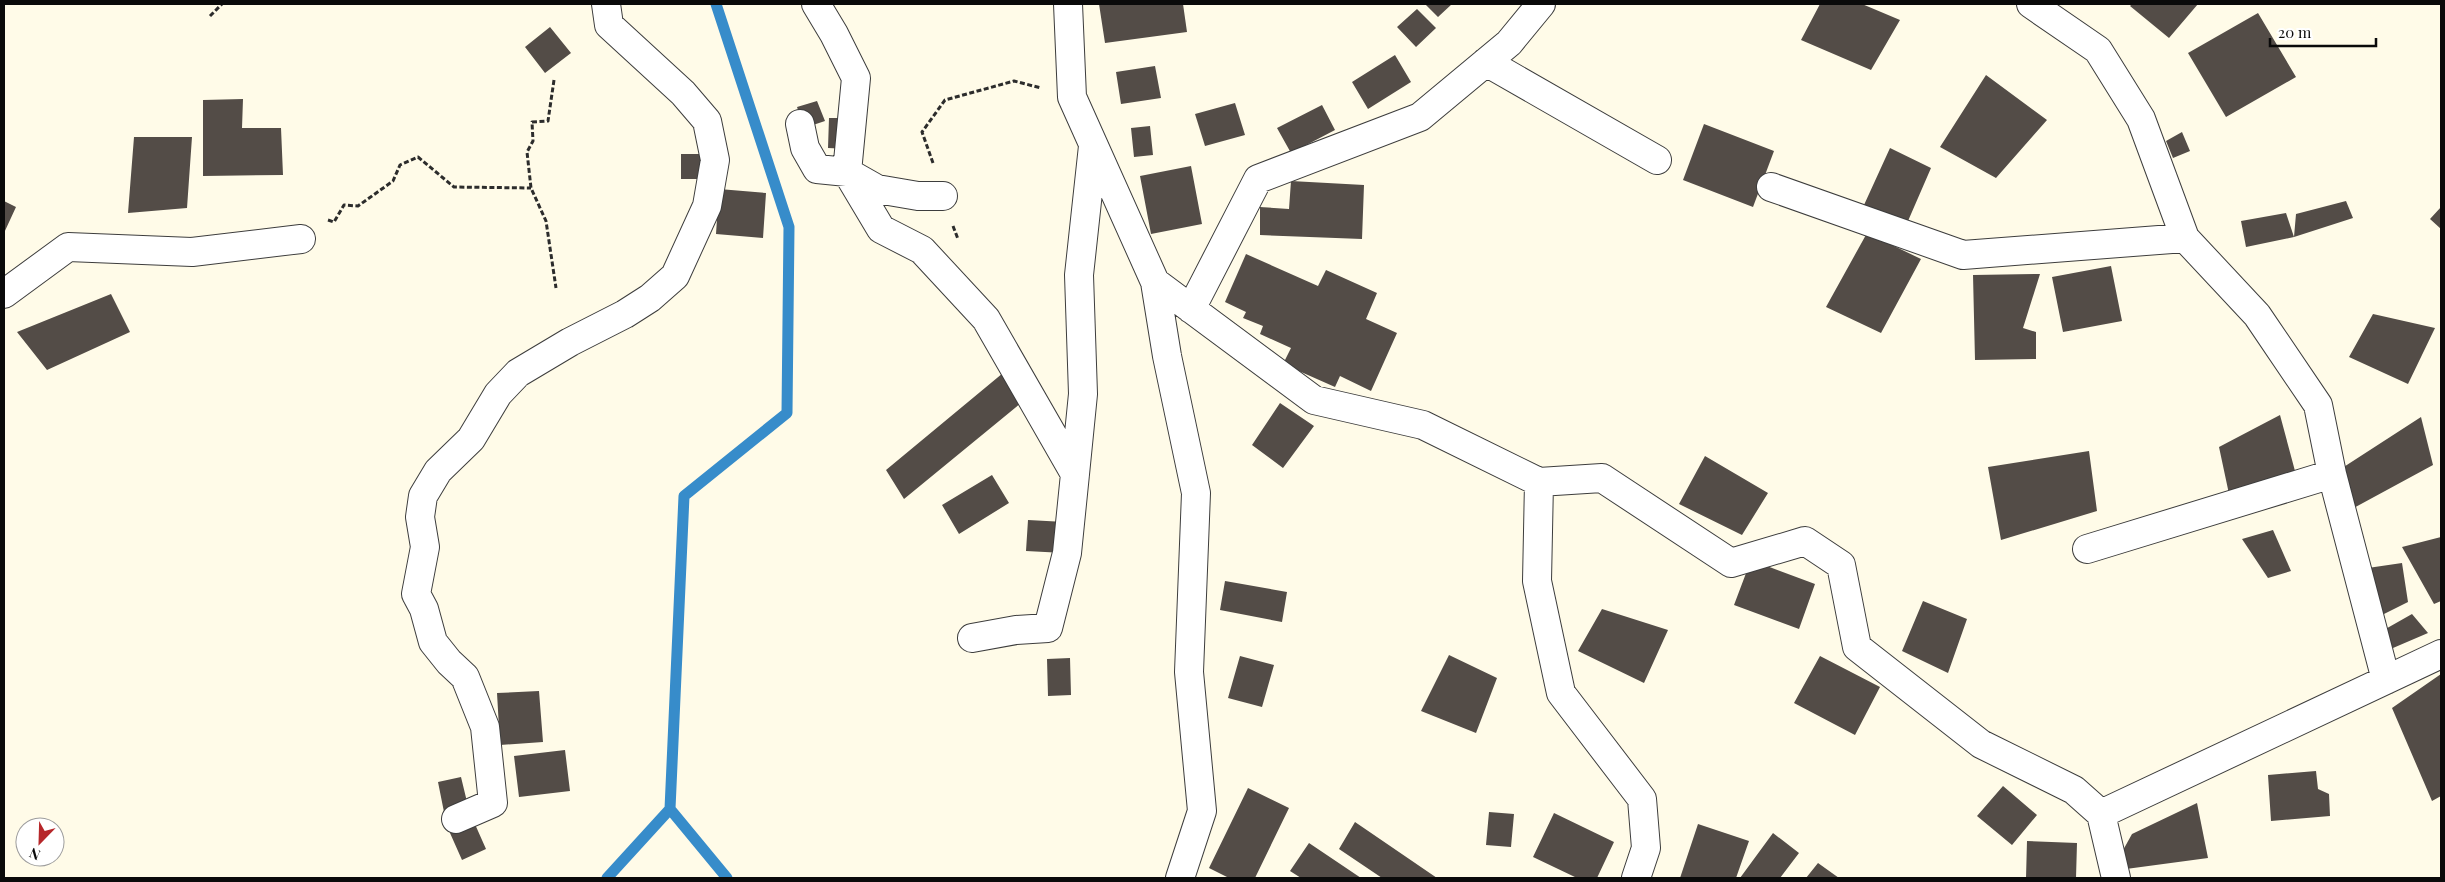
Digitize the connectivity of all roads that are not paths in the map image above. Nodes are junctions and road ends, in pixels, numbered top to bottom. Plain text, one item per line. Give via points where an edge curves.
1 (606, 4) edge
2 (816, 4) edge
3 (1068, 4) edge
4 (1541, 4) edge
5 (2031, 4) edge
6 (1486, 62) junction
7 (800, 124) dead end
8 (1093, 145) junction
9 (1658, 160) dead end
10 (847, 172) junction
11 (1771, 187) dead end
12 (944, 196) road end
13 (301, 238) road end
14 (2186, 238) junction
15 (1155, 282) junction
16 (4, 294) edge
17 (1191, 309) junction
18 (1075, 474) junction
19 (2332, 474) junction
20 (1539, 482) junction
21 (2087, 549) dead end
22 (972, 638) dead end
23 (2441, 654) edge
24 (2386, 680) junction
25 (2101, 814) junction
26 (456, 819) dead end
27 (1180, 878) edge
28 (1636, 878) edge
29 (2116, 878) edge

1 - 26 street via 609,25 683,93 707,121 715,160 707,206 675,276 625,314 518,373 498,394 471,439 438,471 423,496 420,517 425,547 416,594 424,609 432,642 465,677 485,727 493,803
2 - 10 street via 856,78
3 - 8 street via 1072,97
4 - 6 street via 1509,43
5 - 14 street via 2098,50 2141,119
6 - 9 street
6 - 17 street via 1420,116 1258,180
7 - 10 street via 805,148 817,169
8 - 15 street
8 - 18 street via 1079,275 1083,394
10 - 12 street via 877,189 918,196
10 - 18 street via 881,229 922,250 986,319
11 - 14 street via 1963,255
13 - 16 street via 192,252 68,246
14 - 19 street via 2257,316 2318,405
15 - 17 street
15 - 27 street via 1196,493 1189,672 1202,810
17 - 20 street via 1314,400 1423,425
18 - 22 street via 1067,553 1048,628
19 - 21 street
19 - 24 street
20 - 25 street via 1602,478 1731,563 1804,541 1841,565 1857,647 1981,744 2074,790
20 - 28 street via 1537,581 1561,693 1642,799 1646,848
23 - 24 street
24 - 25 street
25 - 29 street

